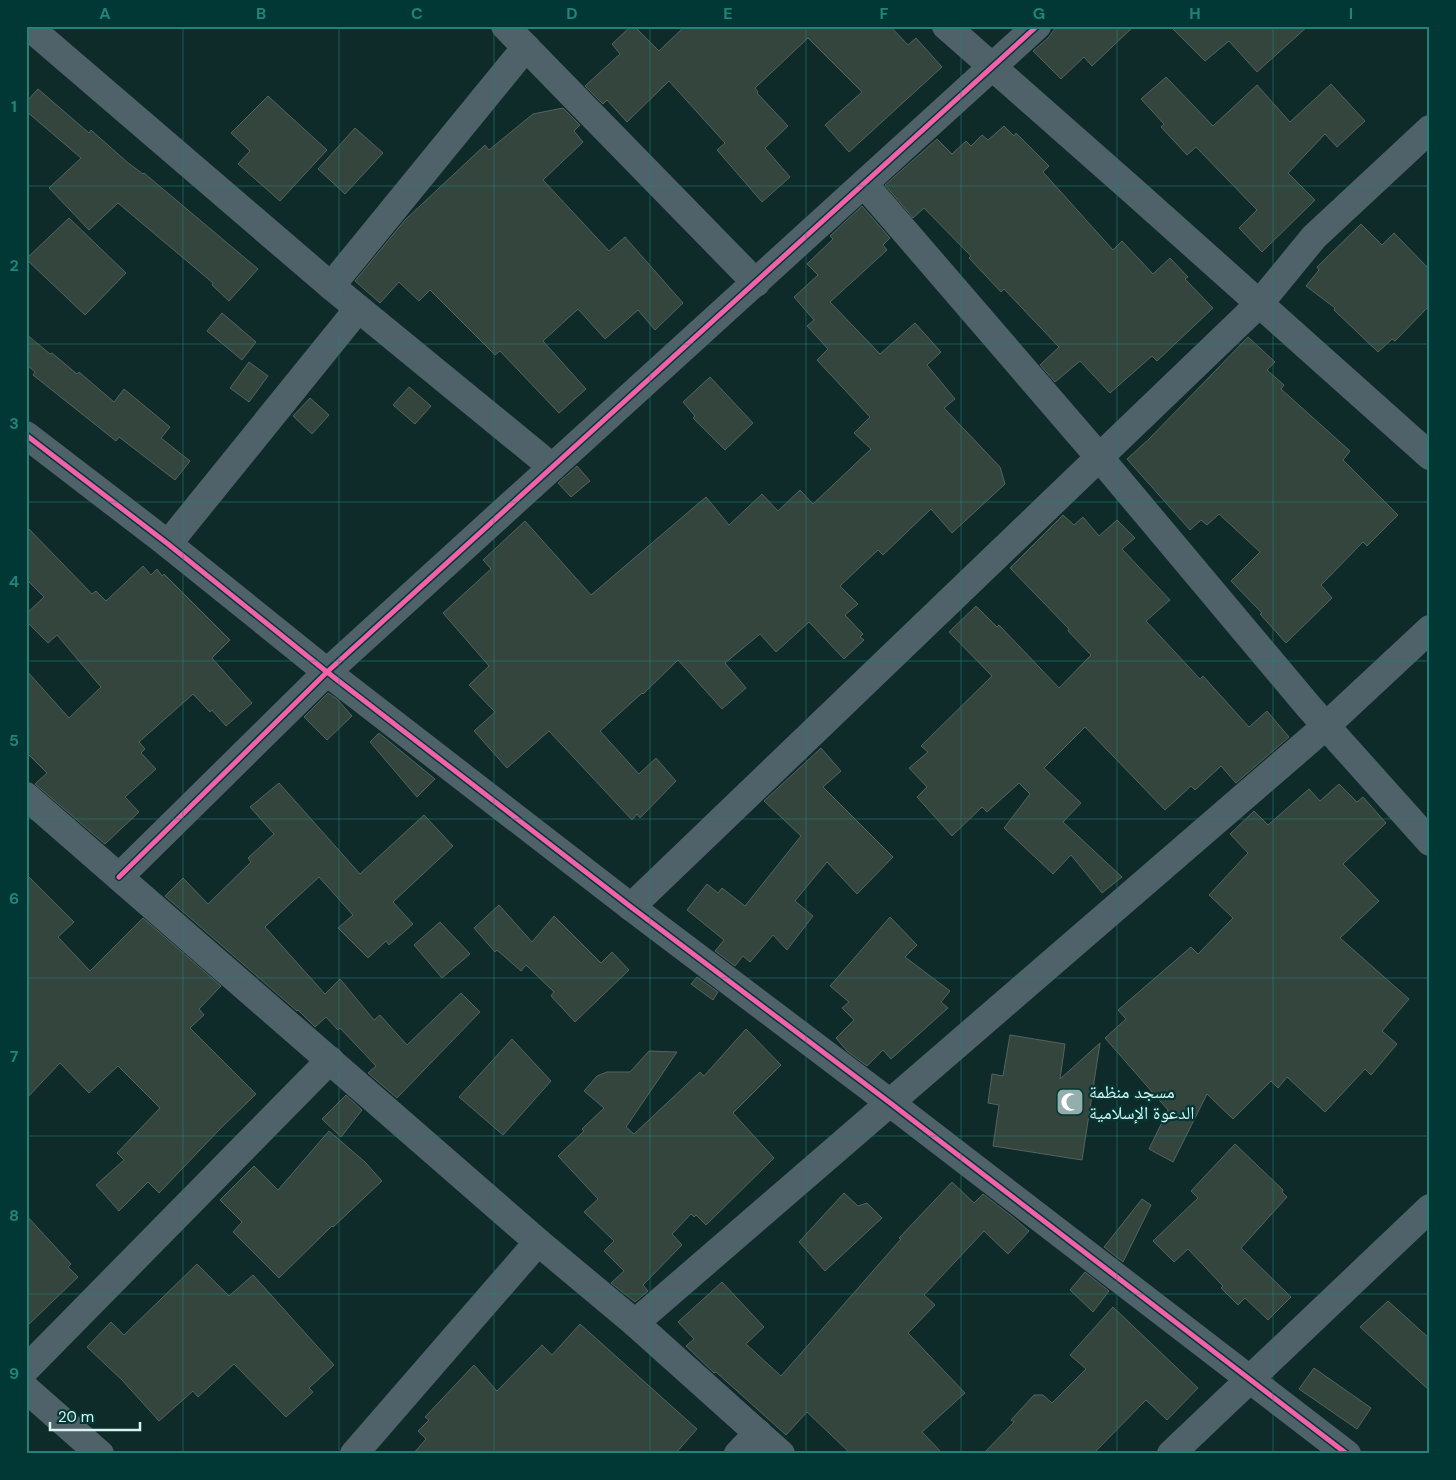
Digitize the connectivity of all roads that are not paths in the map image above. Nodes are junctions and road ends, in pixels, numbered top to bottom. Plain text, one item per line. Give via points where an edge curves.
1 (28, 26) edge
2 (505, 26) edge
3 (946, 26) edge
4 (1037, 26) edge
5 (526, 48) junction
6 (992, 68) junction
7 (1430, 129) edge
8 (864, 184) junction
9 (756, 283) junction
10 (331, 286) junction
11 (1259, 304) junction
12 (358, 309) junction
13 (26, 434) edge
14 (1430, 456) edge
15 (1100, 458) junction
16 (552, 467) junction
17 (168, 544) junction
18 (1430, 629) edge
19 (327, 672) junction
20 (1327, 725) junction
21 (26, 796) edge
22 (1430, 842) edge
23 (119, 877) junction
24 (631, 908) junction
25 (330, 1060) junction
26 (889, 1102) junction
27 (1430, 1208) edge
28 (538, 1242) junction
29 (635, 1322) junction
30 (26, 1370) edge
31 (1251, 1380) junction
32 (26, 1389) edge
33 (758, 1433) junction
34 (100, 1454) edge
35 (354, 1454) edge
36 (738, 1454) edge
37 (781, 1454) edge
38 (1172, 1454) edge
39 (1347, 1454) edge

1 - 10 street
2 - 5 street
3 - 6 street
4 - 6 street
5 - 9 street
5 - 10 street
6 - 8 street
6 - 11 street
7 - 11 street via 1314,237
8 - 9 street
8 - 15 street
9 - 16 street
10 - 12 street
11 - 14 street
11 - 15 street
12 - 16 street
12 - 17 street
13 - 17 street
15 - 20 street
15 - 24 street
16 - 19 street
17 - 19 street
18 - 20 street
19 - 23 street
19 - 24 street
20 - 22 street
20 - 26 street
21 - 23 street
23 - 25 street
24 - 26 street
25 - 28 street
25 - 30 street
26 - 29 street
26 - 31 street
27 - 31 street
28 - 29 street
28 - 35 street
29 - 33 street
31 - 38 street
31 - 39 street
32 - 34 street
33 - 36 street
33 - 37 street

